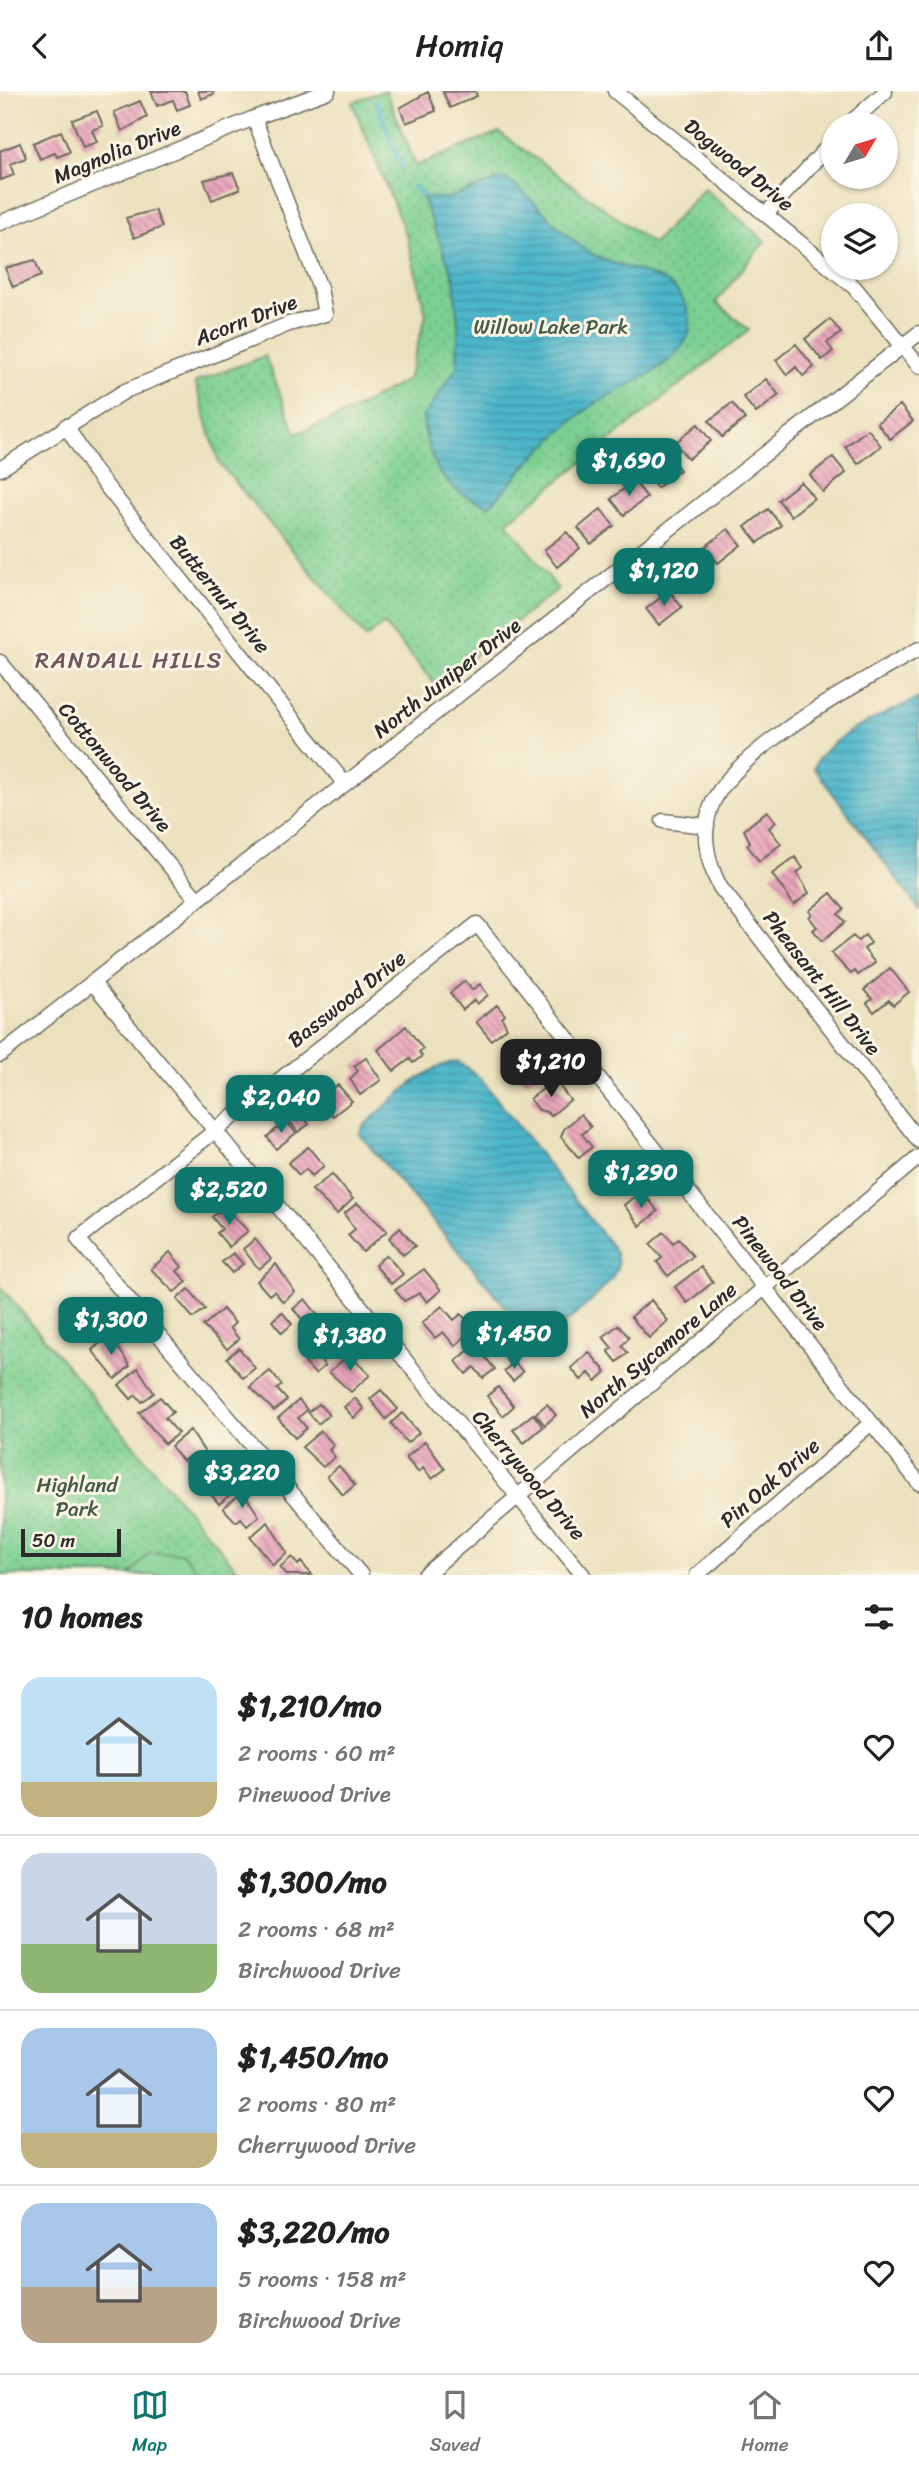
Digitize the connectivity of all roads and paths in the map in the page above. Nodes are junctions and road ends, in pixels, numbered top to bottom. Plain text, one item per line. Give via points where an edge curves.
1 (328, 91) edge
2 (615, 91) edge
3 (885, 92) edge
4 (862, 112) edge
5 (254, 118) junction
6 (821, 154) edge
7 (766, 214) junction
8 (0, 223) edge
9 (919, 333) edge
10 (903, 345) junction
11 (919, 366) edge
12 (66, 426) junction
13 (0, 469) edge
14 (919, 649) edge
15 (0, 663) edge
16 (345, 784) junction
17 (663, 821) dead end
18 (707, 826) junction
19 (197, 899) junction
20 (477, 924) joint
21 (92, 982) junction
22 (0, 1055) edge
23 (213, 1131) junction
24 (919, 1141) edge
25 (919, 1157) edge
26 (765, 1287) junction
27 (871, 1423) junction
28 (919, 1483) edge
29 (520, 1496) junction
30 (361, 1575) edge
31 (425, 1575) edge
32 (583, 1575) edge
33 (697, 1575) edge

1 - 5 street, Magnolia Drive
2 - 7 street, Dogwood Drive
3 - 4 street
5 - 8 street, Magnolia Drive
5 - 12 street, Acorn Drive via 326,314 289,324 125,391
6 - 7 street
7 - 10 street, Dogwood Drive via 854,287
9 - 10 street, North Juniper Drive
10 - 11 street, Dogwood Drive
10 - 16 street, North Juniper Drive
12 - 13 street, Acorn Drive
12 - 16 street, Butternut Drive via 95,472
14 - 18 street via 836,695 737,769 713,801
15 - 19 street, Cottonwood Drive
16 - 19 street, North Juniper Drive
17 - 18 street
18 - 24 street, Pheasant Hill Drive via 705,843 720,887
19 - 21 street, North Juniper Drive
20 - 23 street, Basswood Drive
20 - 26 street, Pinewood Drive
21 - 22 street, North Juniper Drive
21 - 23 street, Cherrywood Drive
23 - 29 street, Cherrywood Drive
23 - 30 street, Basswood Drive via 78,1239
25 - 26 street, North Sycamore Lane
26 - 27 street, Pinewood Drive
26 - 29 street, North Sycamore Lane
27 - 28 street, Pinewood Drive
27 - 33 street, Pin Oak Drive
29 - 31 street, North Sycamore Lane
29 - 32 street, Cherrywood Drive

